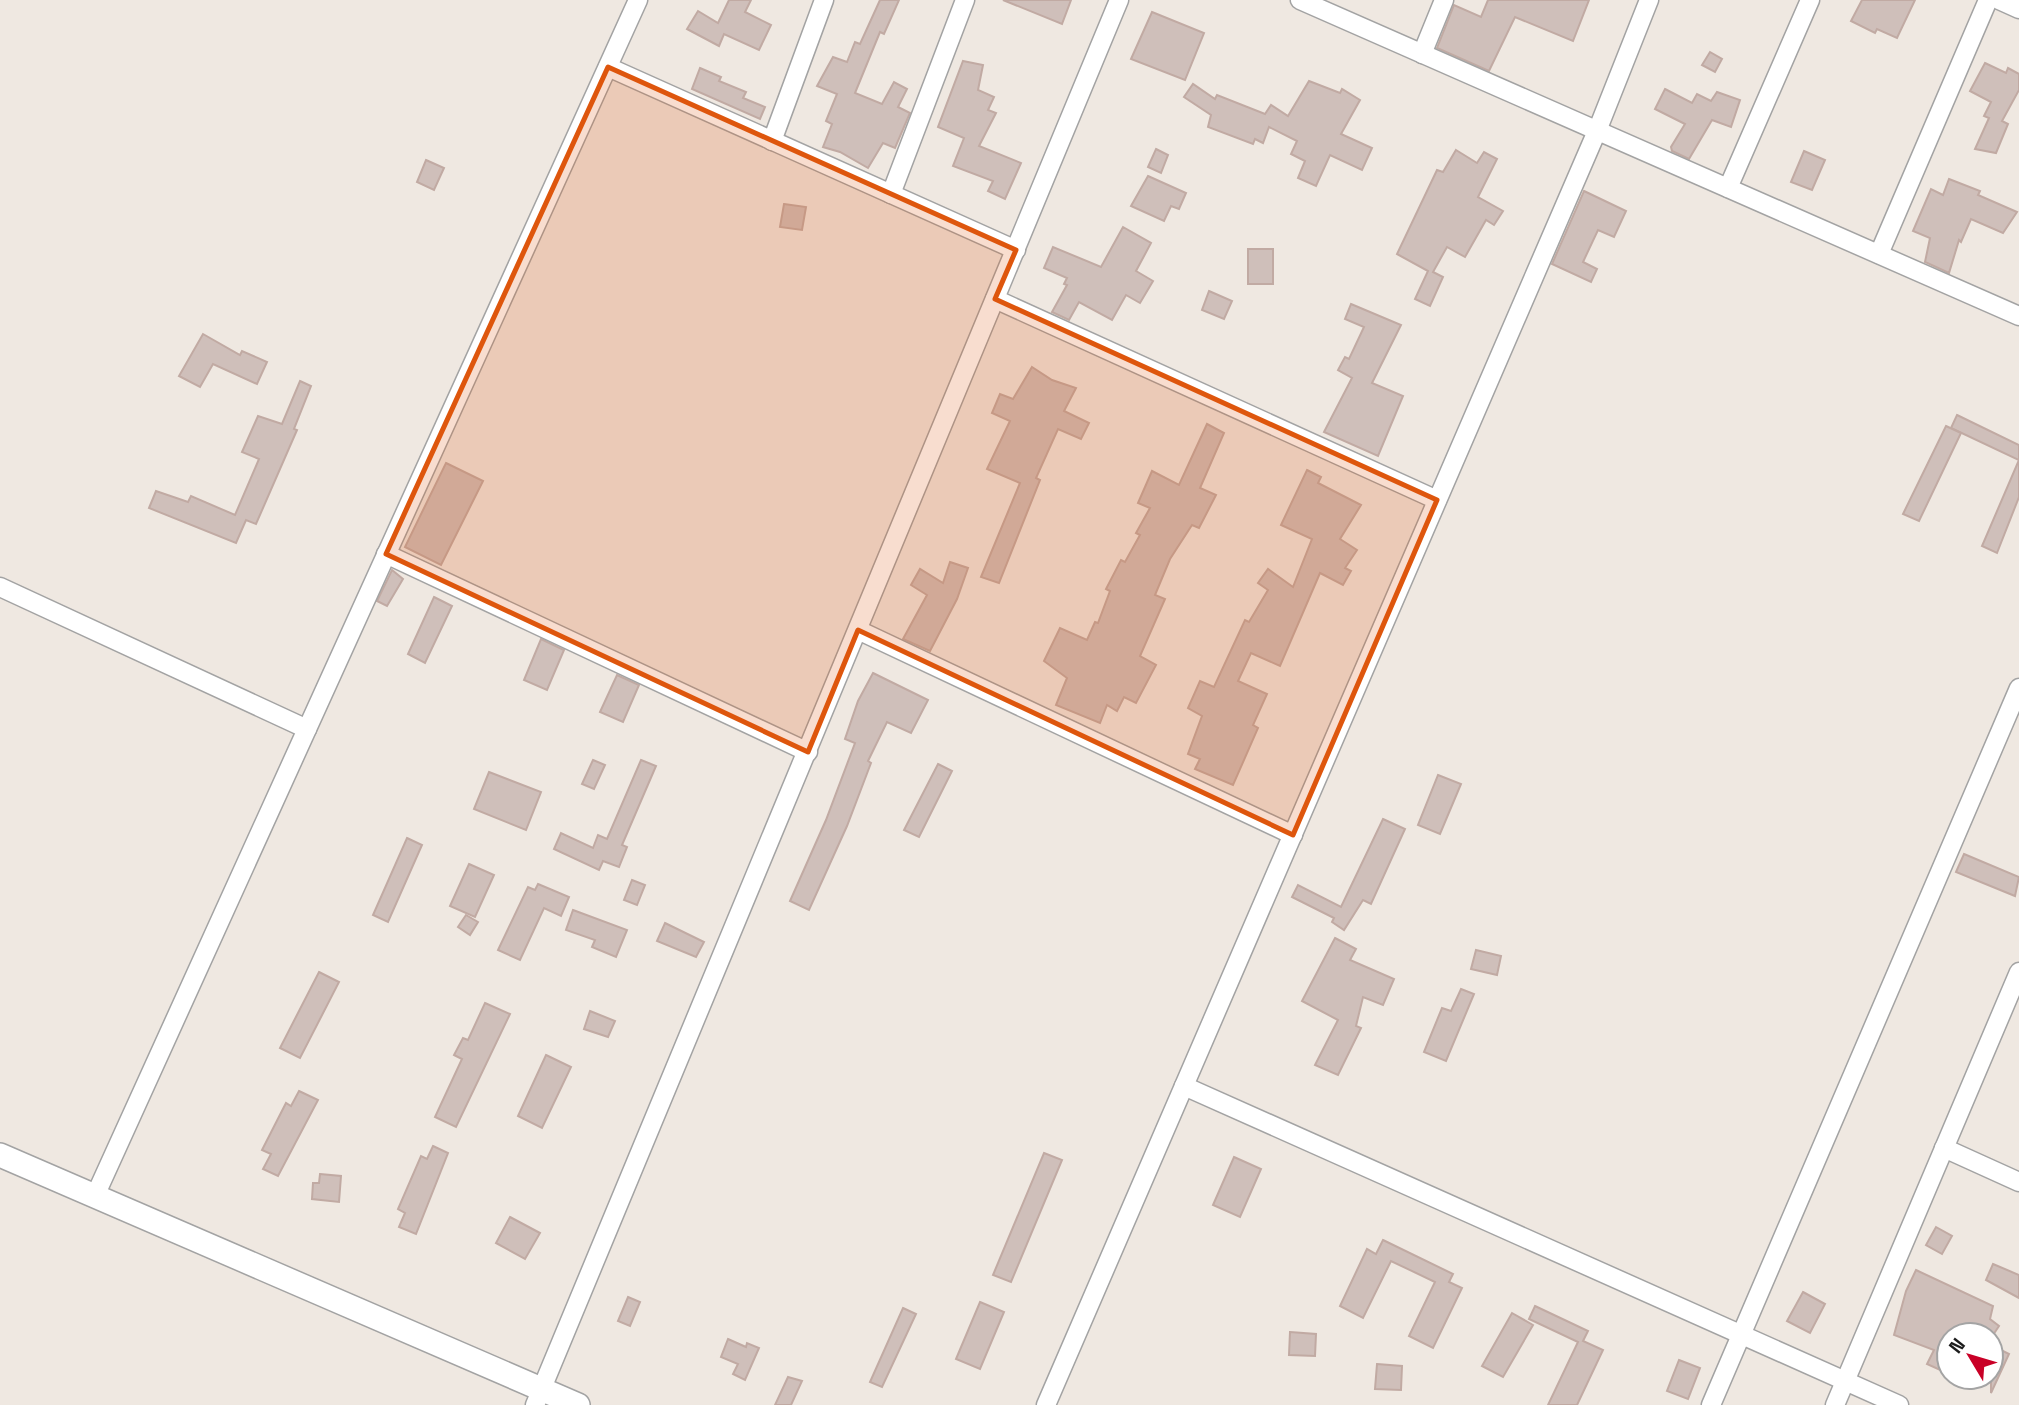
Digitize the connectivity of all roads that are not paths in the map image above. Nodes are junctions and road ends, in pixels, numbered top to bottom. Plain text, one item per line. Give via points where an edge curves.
1 (638, 0) edge
2 (824, 0) edge
3 (965, 0) edge
4 (1119, 0) edge
5 (1300, 0) edge
6 (1444, 0) edge
7 (1649, 0) edge
8 (1810, 0) edge
9 (1988, 0) edge
10 (1999, 0) edge
11 (2019, 9) edge
12 (1422, 54) junction
13 (608, 67) junction
14 (1597, 131) junction
15 (772, 141) junction
16 (1728, 188) junction
17 (891, 194) junction
18 (1016, 250) junction
19 (1879, 254) junction
20 (995, 299) junction
21 (2019, 316) edge
22 (1437, 500) junction
23 (386, 554) junction
24 (0, 587) edge
25 (858, 631) junction
26 (2019, 688) edge
27 (307, 729) junction
28 (808, 752) junction
29 (1293, 835) junction
30 (2019, 972) edge
31 (1184, 1086) junction
32 (1944, 1149) junction
33 (0, 1155) edge
34 (2019, 1182) edge
35 (95, 1196) junction
36 (1740, 1334) junction
37 (1845, 1381) junction
38 (540, 1398) edge
39 (578, 1405) edge
40 (1046, 1405) edge
41 (1711, 1405) edge
42 (1835, 1405) edge
43 (1899, 1405) edge

1 - 13 street
2 - 15 street
3 - 17 street
4 - 18 street
5 - 12 street
6 - 12 street
7 - 14 street
8 - 16 street
9 - 19 street
10 - 11 street
12 - 14 street
13 - 15 street
13 - 23 street
14 - 16 street
14 - 22 street
15 - 17 street
16 - 19 street
17 - 18 street
18 - 20 street
19 - 21 street
20 - 22 street
20 - 25 street
22 - 29 street
23 - 27 street
23 - 28 street
24 - 27 street
25 - 28 street
25 - 29 street
26 - 36 street
27 - 35 street
28 - 38 street
29 - 31 street
30 - 32 street
31 - 36 street
31 - 40 street
32 - 34 street
32 - 37 street
33 - 35 street
35 - 38 street
36 - 37 street
36 - 41 street
37 - 42 street
37 - 43 street
38 - 39 street

